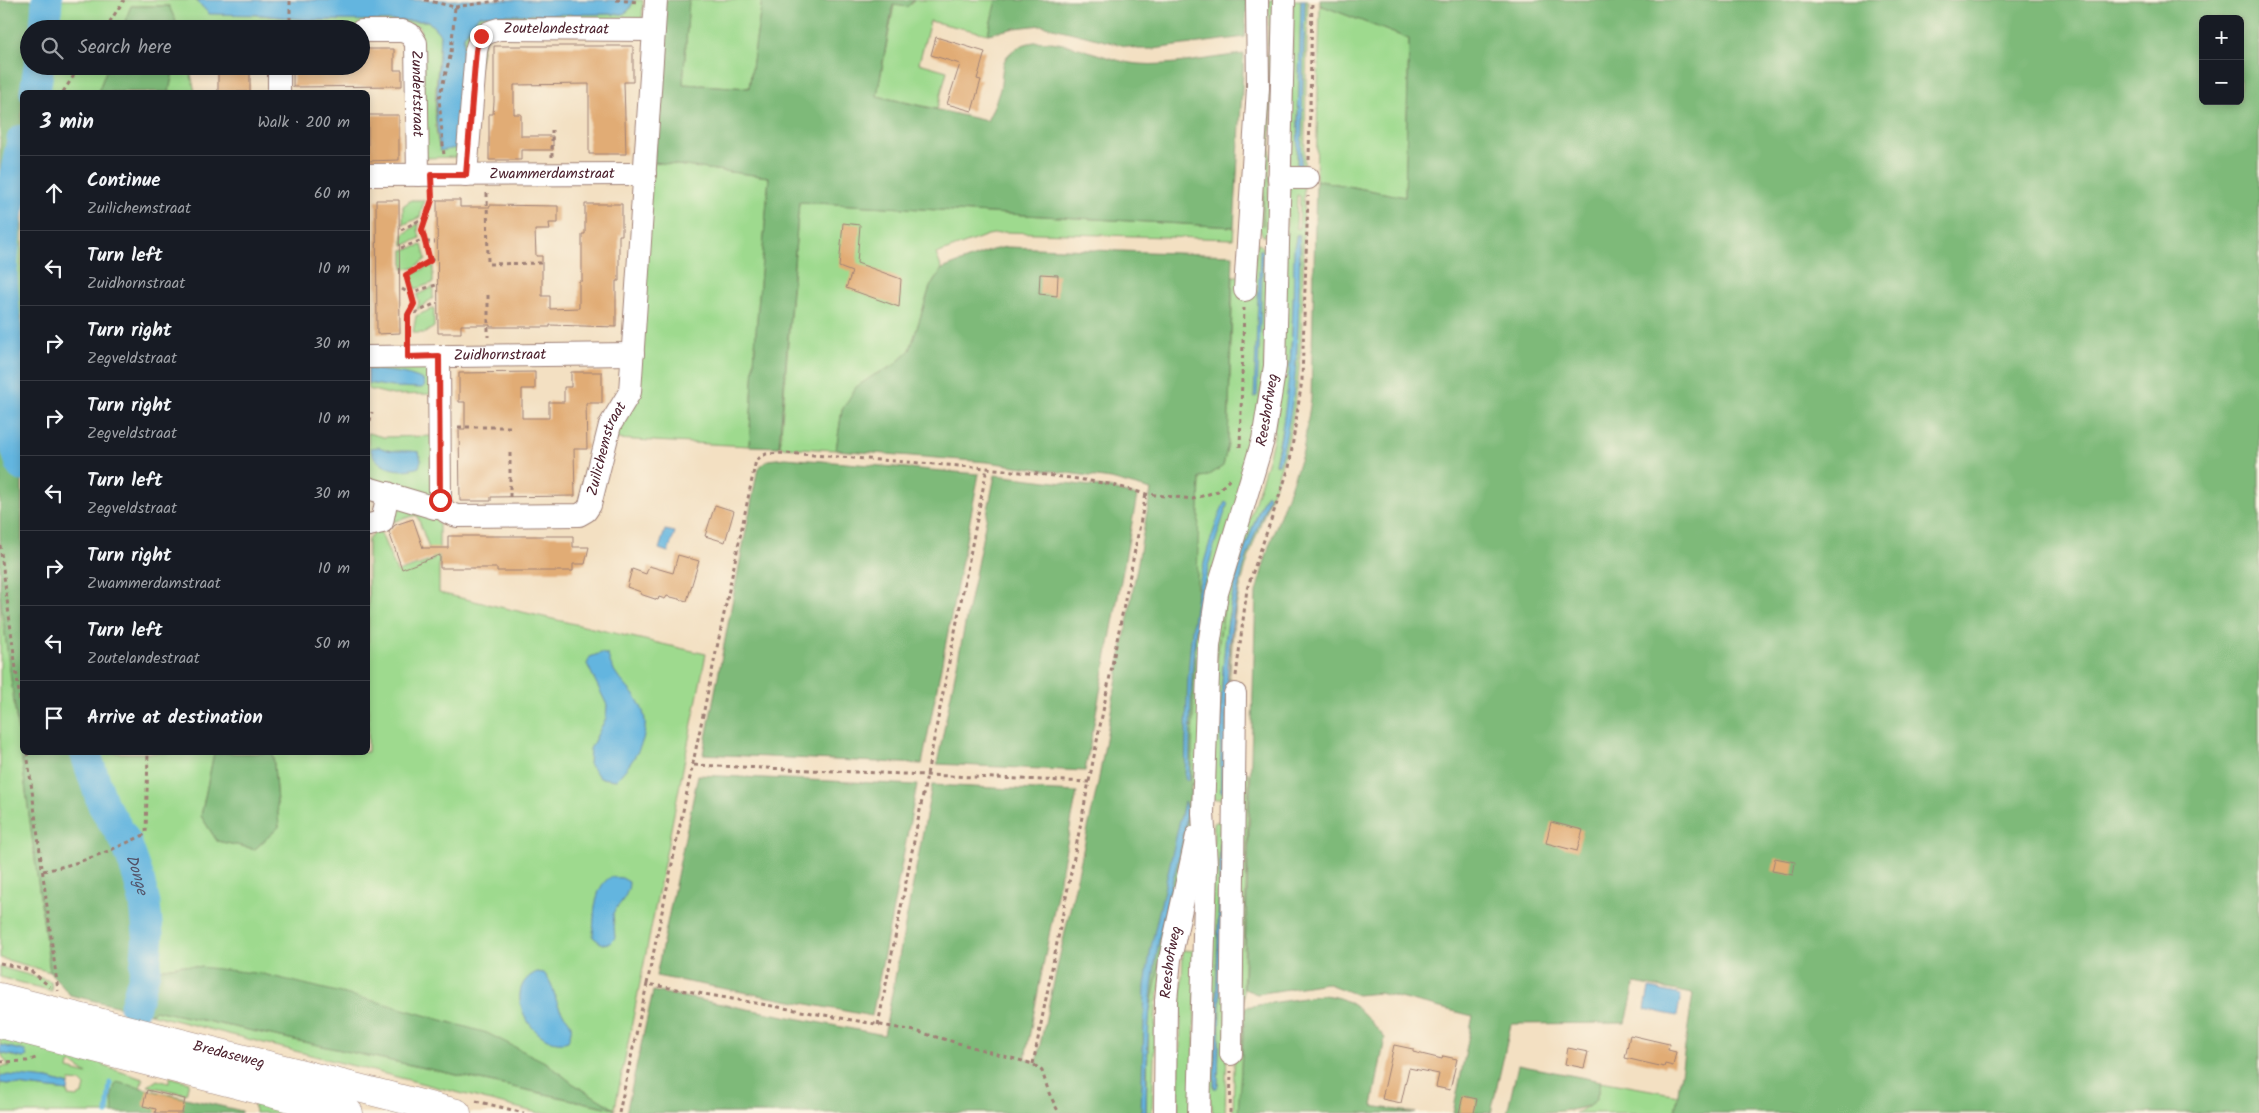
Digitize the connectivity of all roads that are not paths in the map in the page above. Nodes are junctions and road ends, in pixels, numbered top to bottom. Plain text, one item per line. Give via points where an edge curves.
1 (1257, 0) edge
2 (1284, 0) edge
3 (649, 1) edge
4 (654, 30) junction
5 (370, 31) edge
6 (279, 75) edge
7 (279, 90) edge
8 (431, 169) junction
9 (645, 174) junction
10 (370, 175) edge
11 (477, 175) junction
12 (1280, 178) junction
13 (1308, 178) dead end
14 (1245, 290) road end
15 (633, 354) junction
16 (439, 356) junction
17 (370, 357) edge
18 (378, 490) edge
19 (442, 508) junction
20 (379, 525) edge
21 (1234, 694) dead end
22 (1203, 813) junction
23 (1232, 814) junction
24 (0, 997) edge
25 (0, 1024) edge
26 (151, 1049) junction
27 (1231, 1054) road end
28 (275, 1081) junction
29 (350, 1113) edge
30 (457, 1113) edge
31 (1165, 1113) edge
32 (1199, 1113) edge

1 - 14 street via 1258,88
2 - 12 street, Reeshofweg
3 - 4 street, Zuilichemstraat
4 - 9 street, Zuilichemstraat
4 - 11 street, Zoutelandestraat via 498,29 484,33 478,40 476,51
5 - 8 street, Zundertstraat via 402,31 410,34 416,43
6 - 7 street
8 - 10 street, Zwammerdamstraat
8 - 11 street, Zwammerdamstraat
9 - 11 street, Zwammerdamstraat
9 - 15 street, Zuilichemstraat
12 - 13 street
12 - 22 street, Reeshofweg via 1275,366 1254,476 1217,593 1209,646
15 - 16 street, Zuidhornstraat
15 - 19 street, Zuilichemstraat via 630,392 610,425 586,511 579,515 457,516
16 - 17 street, Zuidhornstraat
16 - 19 street
18 - 19 street, Zuilichemstraat
18 - 20 street
21 - 23 street
22 - 23 street
22 - 31 street, Reeshofweg via 1170,959 1166,1000
22 - 32 street, Reeshofweg via 1206,865
23 - 27 street
24 - 26 main road, Bredaseweg
25 - 26 main road, Bredaseweg
26 - 28 main road, Bredaseweg
28 - 29 main road, Bredaseweg
28 - 30 main road, Bredaseweg

